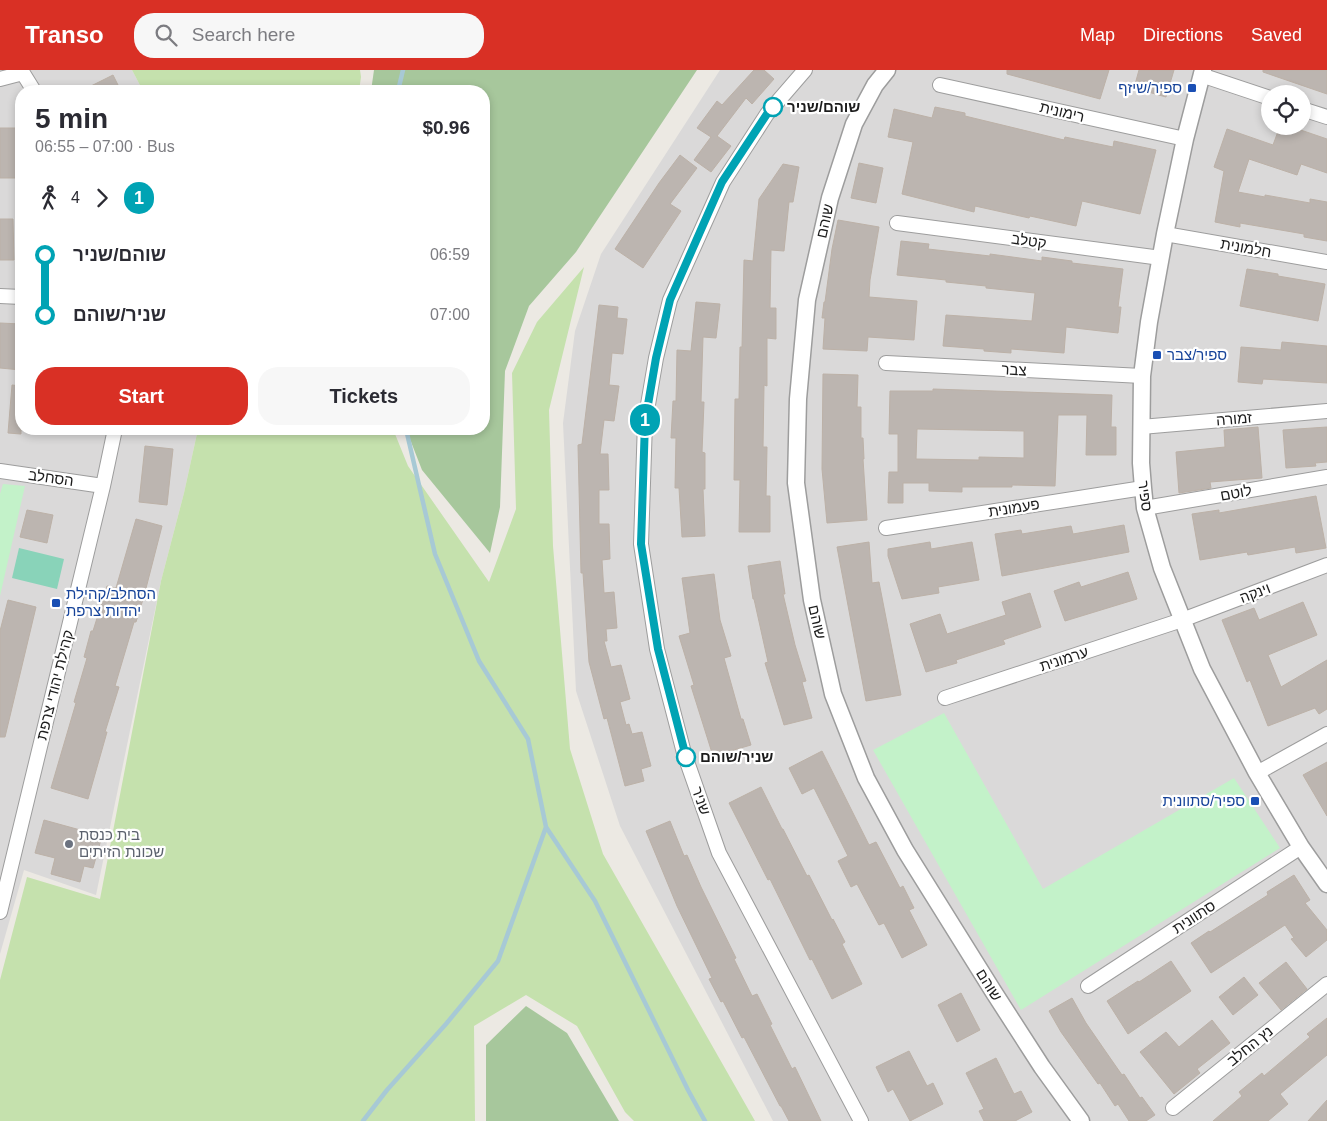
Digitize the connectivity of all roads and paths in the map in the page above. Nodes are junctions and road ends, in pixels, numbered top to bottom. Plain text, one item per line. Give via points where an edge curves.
1 (805, 70) edge
2 (887, 70) edge
3 (22, 72) edge
4 (1202, 73) edge
5 (0, 79) edge
6 (30, 85) edge
7 (940, 85) dead end
8 (1261, 95) edge
9 (1311, 112) edge
10 (1327, 118) edge
11 (1185, 139) junction
12 (897, 223) dead end
13 (1165, 234) junction
14 (1160, 258) junction
15 (1327, 262) edge
16 (0, 296) edge
17 (15, 297) edge
18 (886, 363) dead end
19 (1142, 376) junction
20 (1327, 412) edge
21 (1141, 427) junction
22 (114, 435) edge
23 (0, 471) edge
24 (1327, 477) edge
25 (103, 486) junction
26 (1143, 488) junction
27 (1145, 508) junction
28 (886, 528) dead end
29 (1327, 565) edge
30 (1182, 620) junction
31 (945, 698) dead end
32 (1327, 734) edge
33 (1258, 774) junction
34 (1300, 847) junction
35 (1327, 884) edge
36 (0, 912) edge
37 (1327, 984) edge
38 (1088, 986) dead end
39 (1173, 1108) dead end
40 (861, 1121) edge
41 (1081, 1121) edge

1 - 40 street, שניר via 767,114 722,182 670,300 645,422 641,544 658,649 684,753 719,853
2 - 41 street, שוהם via 854,124 830,198 807,300 798,399 796,483 812,600 833,694 866,778 905,850 993,991
3 - 5 street
3 - 6 street
4 - 8 street
4 - 11 street, ספיר
7 - 11 street, רימונית
9 - 10 street
11 - 13 street, ספיר
12 - 14 street, קטלב
13 - 14 street, ספיר
13 - 15 street, חלמונית
14 - 19 street, ספיר
16 - 17 street
18 - 19 street, צבר
19 - 21 street, ספיר
20 - 21 street, זמורה
21 - 26 street, ספיר
22 - 25 street, קהילת יהודי צרפת
23 - 25 street, הסחלב
24 - 27 street, לוטם
25 - 36 street, קהילת יהודי צרפת
26 - 27 street, ספיר
26 - 28 street, פעמונית
27 - 30 street, ספיר via 1162,568
29 - 30 street, וינקה
30 - 31 street, ערמונית
30 - 33 street, ספיר via 1202,670
32 - 33 street
33 - 34 street, ספיר
34 - 35 street, ספיר
34 - 38 street, סתוונית
37 - 39 street, נץ החלב

